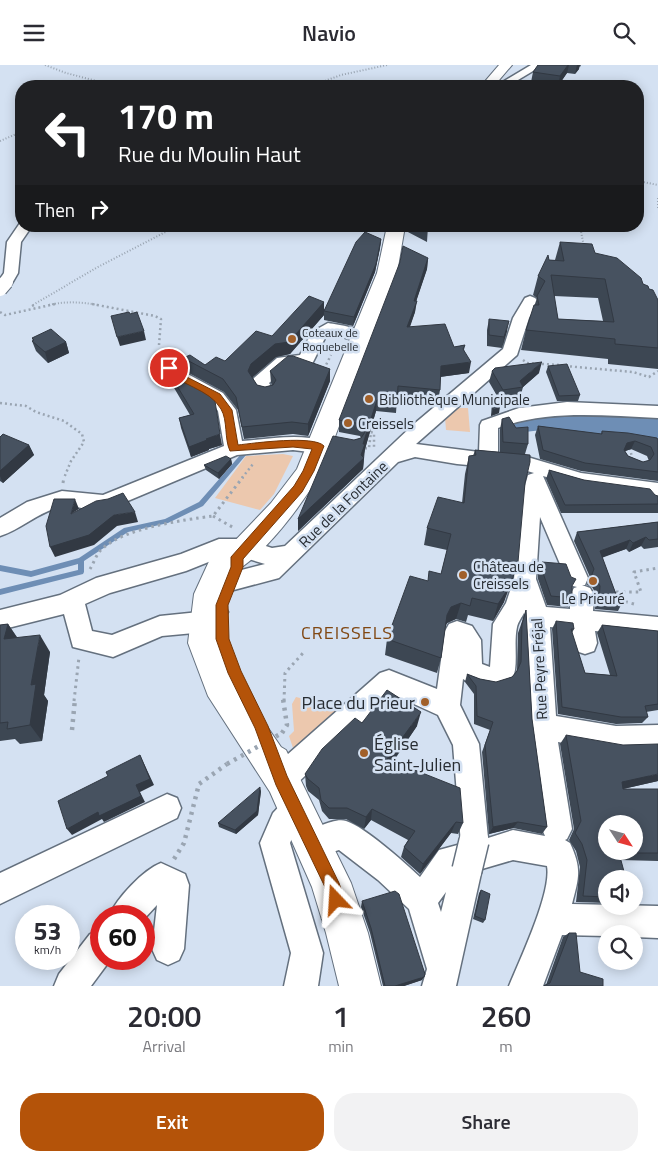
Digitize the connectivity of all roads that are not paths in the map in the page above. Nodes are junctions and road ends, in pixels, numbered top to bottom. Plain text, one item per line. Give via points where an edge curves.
1 (506, 65) edge
2 (538, 65) edge
3 (498, 80) edge
4 (506, 80) edge
5 (21, 232) edge
6 (395, 232) edge
7 (3, 286) edge
8 (530, 301) dead end
9 (361, 338) junction
10 (162, 361) road end
11 (266, 392) edge
12 (658, 412) edge
13 (320, 442) junction
14 (355, 448) edge
15 (234, 449) junction
16 (379, 454) junction
17 (488, 459) junction
18 (530, 471) junction
19 (658, 497) edge
20 (0, 528) edge
21 (291, 554) junction
22 (525, 579) junction
23 (228, 583) junction
24 (73, 601) junction
25 (538, 615) junction
26 (581, 619) junction
27 (0, 621) edge
28 (658, 627) edge
29 (585, 643) dead end
30 (448, 697) junction
31 (543, 727) junction
32 (658, 738) edge
33 (288, 794) junction
34 (168, 808) dead end
35 (558, 839) junction
36 (314, 848) junction
37 (0, 889) edge
38 (422, 900) junction
39 (135, 905) edge
40 (552, 919) junction
41 (658, 922) edge
42 (168, 949) dead end
43 (90, 960) edge
44 (441, 977) edge
45 (71, 986) edge
46 (301, 986) edge
47 (360, 986) edge
48 (526, 986) edge

1 - 3 main road
2 - 4 street
5 - 7 street via 14,242 11,273
6 - 9 main road via 387,273
8 - 16 street via 511,351 421,428
9 - 11 street via 328,329 318,335 306,360 283,362 260,382
9 - 13 main road
10 - 15 street via 176,375 217,397 227,410
12 - 17 street via 567,408 519,413 489,425
13 - 14 street
13 - 15 street
13 - 23 main road via 298,489
15 - 20 street via 104,503 62,499 34,508
16 - 17 street, Rue de la Fontaine via 415,449
16 - 21 street, Rue de la Fontaine
17 - 18 street, Rue de la Fontaine
18 - 19 street, Rue de la Fontaine via 654,489
18 - 22 street, Rue Peyre Fréjal
18 - 26 street via 579,587
21 - 23 street, Rue de la Fontaine via 271,572
21 - 23 street, Rue de la Fontaine via 272,557 255,553
22 - 25 street, Rue Peyre Fréjal
22 - 30 street via 516,606 505,624 502,672 494,679 480,677 470,670 469,640 464,633 457,631
23 - 24 street via 219,548 186,562 104,585
23 - 24 street via 160,626 113,646 82,640
23 - 33 main road via 222,639
24 - 27 street
25 - 26 street
25 - 31 street, Rue Peyre Fréjal
26 - 28 street
26 - 29 street
30 - 33 street via 389,681 374,693
30 - 44 street via 466,744 470,855
31 - 32 street via 616,739
31 - 35 street, Rue Peyre Fréjal
33 - 36 main road
33 - 46 street via 276,843 306,953
34 - 37 street
35 - 38 street via 513,845 450,861
35 - 40 street, Rue Peyre Fréjal via 564,875
36 - 38 street via 324,839 343,834 389,869
36 - 47 main road via 331,883
38 - 44 street
39 - 42 street via 161,878 174,885
40 - 41 street
40 - 48 street, Rue Peyre Fréjal
43 - 45 street

